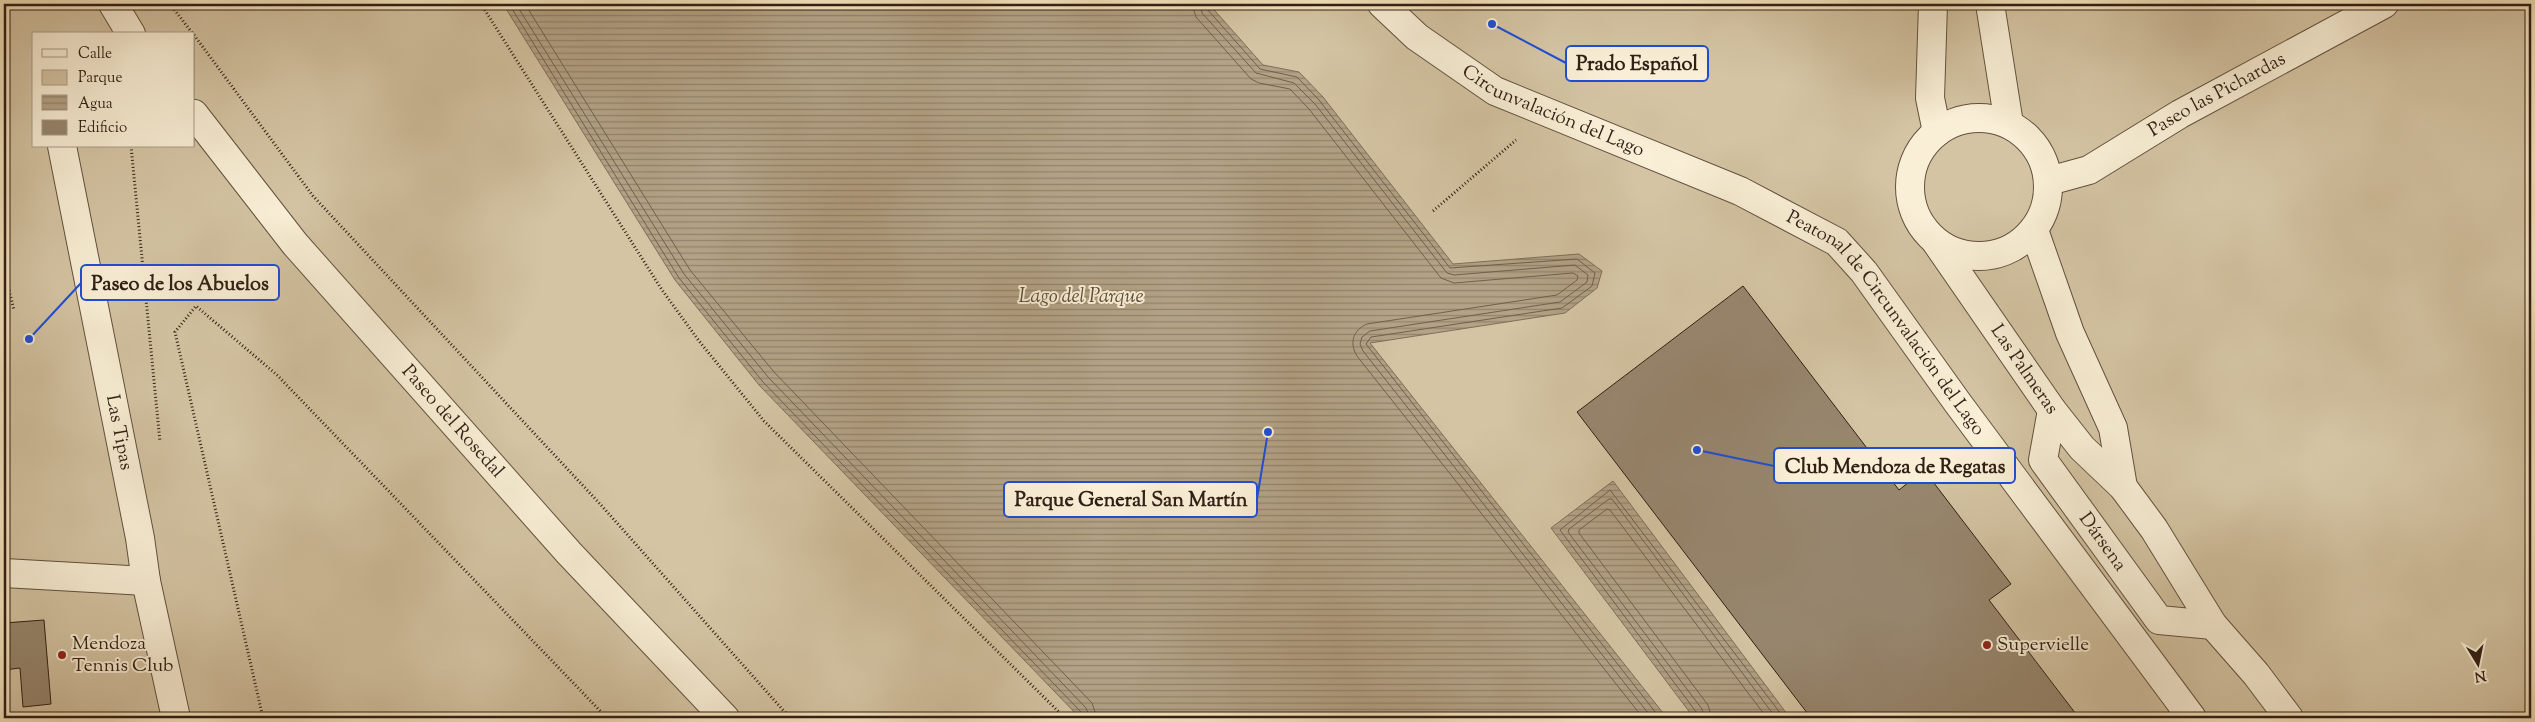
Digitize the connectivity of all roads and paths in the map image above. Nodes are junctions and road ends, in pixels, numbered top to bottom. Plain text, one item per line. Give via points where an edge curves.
1 (170, 4) edge
2 (481, 4) edge
3 (1382, 4) edge
4 (1933, 4) edge
5 (1990, 4) edge
6 (2384, 4) edge
7 (191, 32) edge
8 (195, 38) edge
9 (195, 115) edge
10 (2009, 124) junction
11 (1938, 132) junction
12 (1518, 138) dead end
13 (62, 148) edge
14 (2049, 181) junction
15 (1740, 191) joint
16 (1434, 211) dead end
17 (2034, 230) junction
18 (1936, 242) junction
19 (4, 270) edge
20 (14, 310) dead end
21 (2052, 410) junction
22 (2123, 487) junction
23 (4, 573) edge
24 (146, 582) junction
25 (2214, 625) junction
26 (176, 718) edge
27 (263, 718) edge
28 (606, 718) edge
29 (724, 718) edge
30 (790, 718) edge
31 (1065, 718) edge
32 (2192, 718) edge
33 (2289, 718) edge

1 - 7 path
2 - 31 path via 662,290 764,421
3 - 15 street, Circunvalación del Lago via 1418,36 1495,91
4 - 11 street via 1930,98
5 - 10 street
6 - 14 street, Paseo las Pichardas via 2180,114 2089,170
8 - 30 path via 313,196 601,505
9 - 29 street, Paseo del Rosedal via 295,244 569,552
10 - 11 street via 1972,118 1954,122
10 - 14 street via 2029,138 2042,158
11 - 18 street via 1913,165 1910,186 1912,207
12 - 16 path
13 - 24 street, Las Tipas
14 - 17 street via 2046,207
15 - 32 street, Peatonal de Circunvalación del Lago via 1837,242 1864,272 1962,410
17 - 18 street via 2018,244 1999,253 1977,256
17 - 22 street, Las Palmeras via 2070,333 2113,428
18 - 21 street, Las Palmeras
19 - 20 path
21 - 22 street, Las Palmeras via 2082,448
21 - 25 street, Dársena via 2043,460 2159,620
22 - 25 street, Las Palmeras via 2154,528
23 - 24 street
24 - 26 street, Las Tipas
25 - 33 street, Las Palmeras
27 - 28 path via 175,332 196,306 277,375

